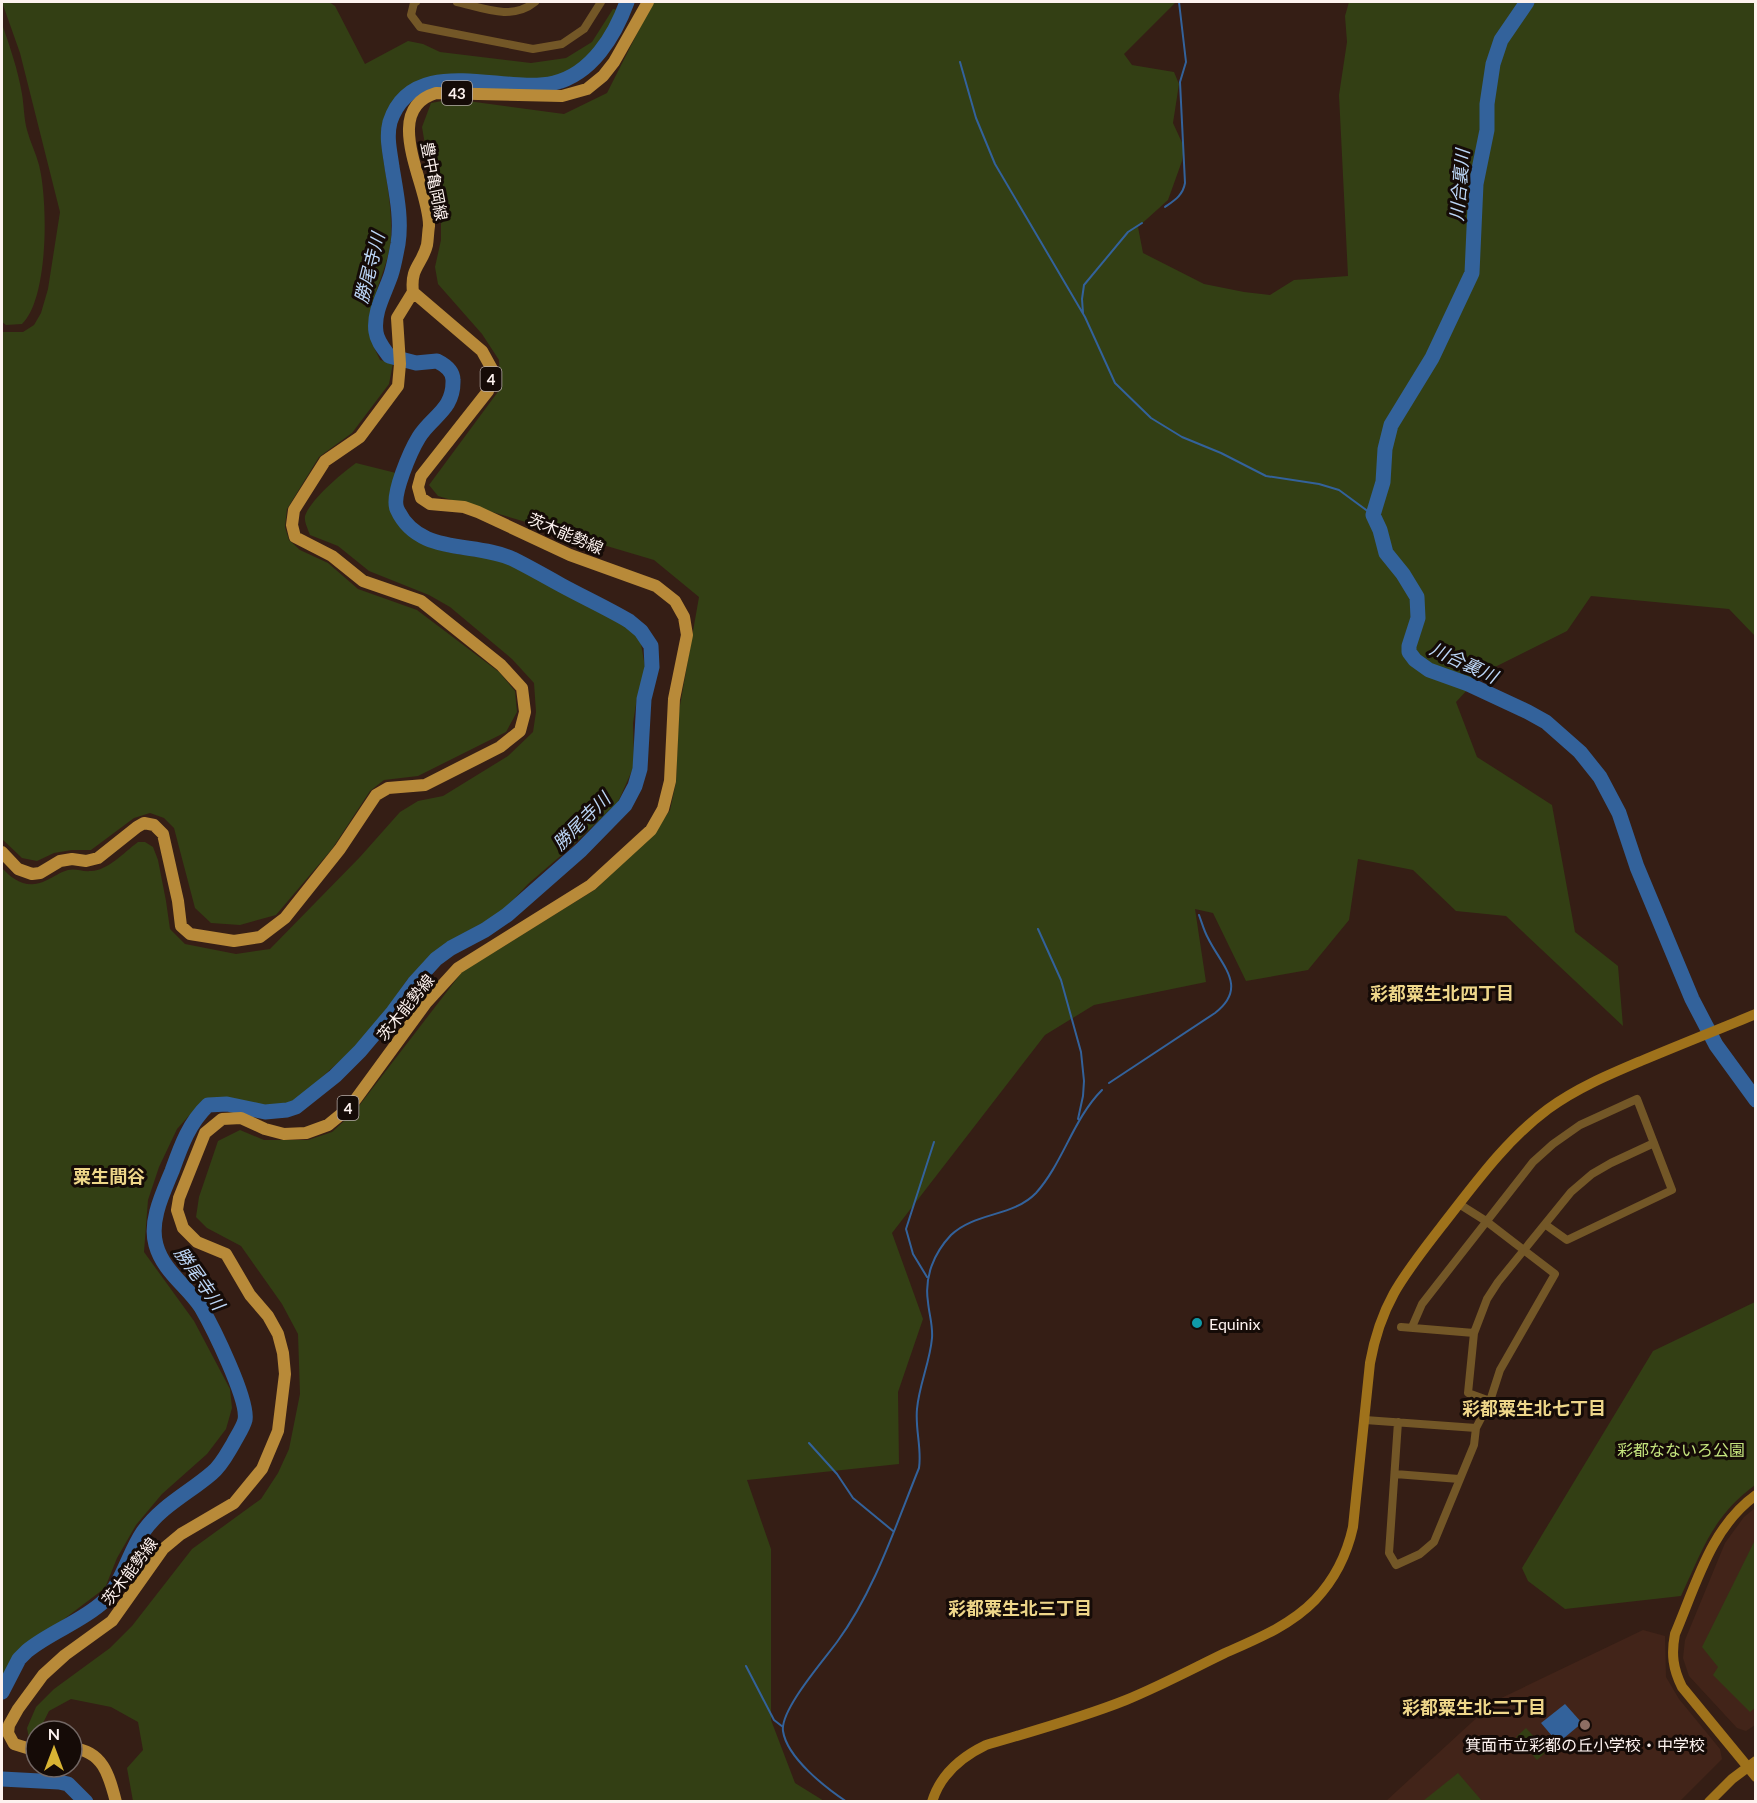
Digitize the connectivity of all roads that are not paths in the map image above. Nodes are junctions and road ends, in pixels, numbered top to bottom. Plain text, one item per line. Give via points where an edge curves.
1 (416, 2) edge
2 (457, 2) edge
3 (535, 2) edge
4 (601, 2) edge
5 (648, 2) edge
6 (413, 292) junction
7 (2, 852) edge
8 (1755, 1014) edge
9 (1654, 1143) junction
10 (1459, 1204) junction
11 (1486, 1221) junction
12 (1546, 1224) junction
13 (1523, 1249) junction
14 (1401, 1327) dead end
15 (1412, 1327) junction
16 (1474, 1333) junction
17 (1490, 1401) junction
18 (1365, 1420) junction
19 (1398, 1422) junction
20 (1476, 1428) junction
21 (1395, 1474) junction
22 (1459, 1479) junction
23 (1755, 1495) edge
24 (24, 1748) edge
25 (84, 1752) edge
26 (1752, 1764) edge
27 (1755, 1777) edge
28 (116, 1802) edge
29 (932, 1802) edge
30 (1709, 1802) edge

1 - 4 street via 411,15 420,27 533,49 562,44 584,29
2 - 3 street via 504,13 526,9
5 - 6 main road, 豊中亀岡線 / 43 via 614,62 586,89 561,96 436,93 425,96 414,108 408,124 410,147 429,224 427,246 413,273
6 - 7 main road via 397,318 398,386 360,437 325,460 294,510 292,525 295,537 332,556 363,581 421,602 501,665 522,688 525,712 520,731 500,747 425,785 388,788 376,795 340,849 285,918 260,937 234,941 190,934 181,926 163,834 154,825 137,826 98,858 60,861 40,873 18,869
6 - 24 main road, 茨木能勢線 / 4 via 482,351 493,371 488,391 421,476 421,498 430,504 478,512 570,555 656,586 675,601 684,617 687,635 674,699 670,781 663,809 651,830 591,885 458,968 426,1003 350,1107 328,1125 306,1133 284,1134 241,1118 222,1119 205,1133 178,1198 177,1210 183,1228 197,1242 225,1254 278,1334 285,1374 278,1431 262,1468 234,1503 163,1549 112,1621 53,1666 31,1690 8,1733 14,1744
8 - 10 street via 1577,1089 1547,1110 1494,1159
9 - 11 street via 1637,1099 1605,1112 1552,1144
9 - 12 street via 1592,1174 1571,1192
9 - 12 street via 1672,1190 1567,1240
10 - 11 street
10 - 18 street via 1404,1276 1383,1313 1370,1363
11 - 13 street
11 - 15 street via 1422,1304
12 - 13 street
13 - 16 street via 1487,1299
13 - 17 street via 1555,1274 1500,1370
14 - 15 street
15 - 16 street
16 - 17 street via 1468,1393
17 - 20 street
18 - 19 street
18 - 29 street via 1349,1545 1329,1583 1297,1616 1124,1700 972,1752 947,1772
19 - 20 street
19 - 21 street
20 - 22 street via 1474,1444
21 - 22 street
21 - 22 street via 1389,1553 1396,1565 1434,1542
23 - 26 street via 1735,1512 1715,1541 1672,1647 1682,1687
25 - 28 main road via 100,1760
26 - 27 street
26 - 30 street

